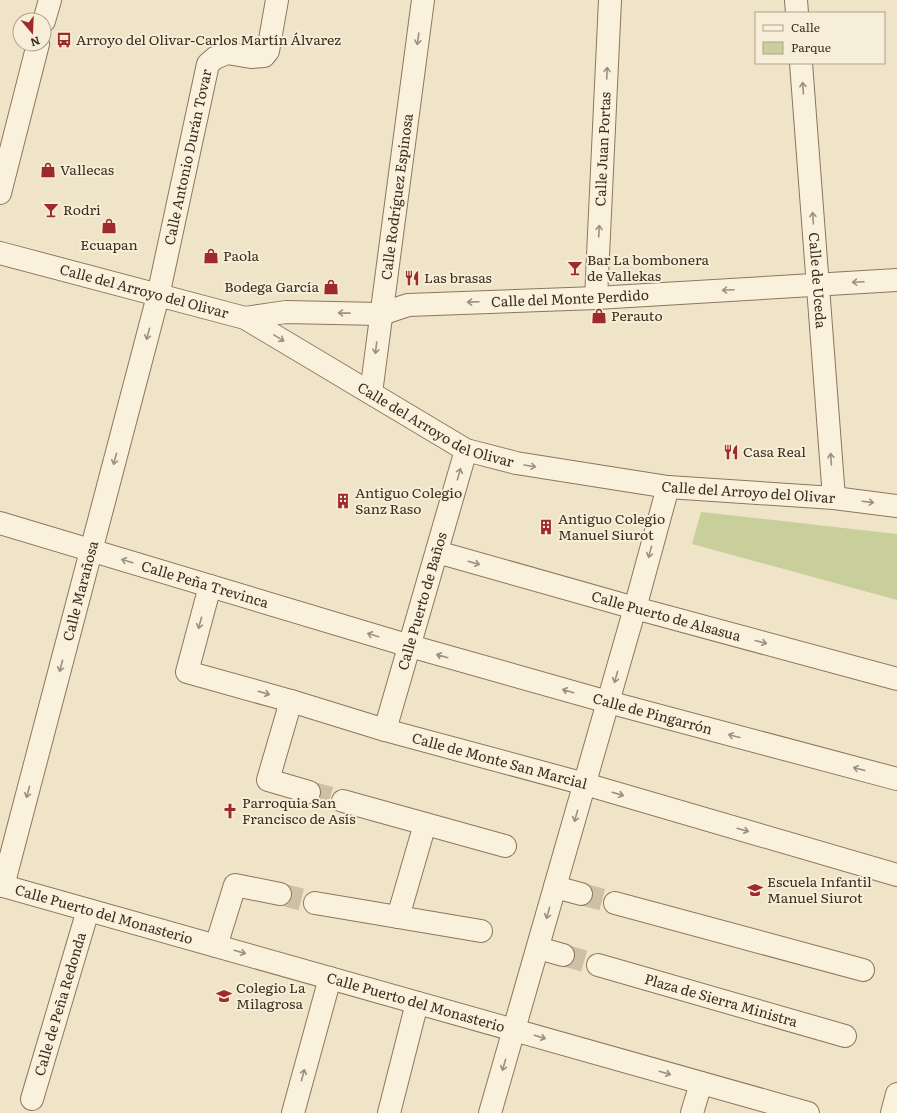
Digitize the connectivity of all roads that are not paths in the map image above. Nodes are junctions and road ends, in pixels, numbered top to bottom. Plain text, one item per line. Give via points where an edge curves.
1 (50, 0) edge
2 (277, 0) edge
3 (423, 0) edge
4 (610, 0) edge
5 (796, 0) edge
6 (47, 12) edge
7 (797, 12) edge
8 (36, 52) edge
9 (801, 64) edge
10 (0, 193) edge
11 (0, 253) edge
12 (897, 280) edge
13 (819, 285) junction
14 (158, 296) junction
15 (596, 298) junction
16 (381, 314) junction
17 (245, 318) junction
18 (371, 393) junction
19 (466, 450) junction
20 (668, 487) junction
21 (834, 498) junction
22 (897, 506) edge
23 (0, 523) edge
24 (91, 550) junction
25 (437, 552) junction
26 (210, 586) junction
27 (636, 608) junction
28 (410, 646) junction
29 (897, 679) edge
30 (291, 701) junction
31 (608, 702) junction
32 (385, 730) junction
33 (897, 779) edge
34 (585, 784) junction
35 (309, 792) tunnel mouth
36 (343, 801) tunnel mouth
37 (425, 824) junction
38 (505, 846) dead end
39 (897, 875) edge
40 (1, 886) edge
41 (555, 887) junction
42 (280, 894) tunnel mouth
43 (581, 894) tunnel mouth
44 (316, 903) tunnel mouth
45 (615, 903) tunnel mouth
46 (88, 910) junction
47 (398, 917) junction
48 (481, 931) dead end
49 (216, 946) junction
50 (538, 948) junction
51 (563, 955) tunnel mouth
52 (598, 965) tunnel mouth
53 (863, 970) dead end
54 (330, 978) junction
55 (417, 1003) junction
56 (514, 1030) junction
57 (845, 1036) dead end
58 (701, 1083) junction
59 (897, 1094) edge
60 (32, 1099) dead end
61 (293, 1113) edge
62 (389, 1113) edge
63 (490, 1113) edge
64 (692, 1113) edge
65 (808, 1113) edge
66 (892, 1113) edge

1 - 6 street
2 - 14 street, Calle Antonio Durán Tovar via 268,51 264,56 251,57 227,53 208,64
3 -> 16 street, Calle Rodríguez Espinosa
15 -> 4 street, Calle Juan Portas
5 - 7 street
8 - 10 street
13 -> 9 street, Calle de Uceda
11 - 14 street, Calle del Arroyo del Olivar
12 -> 13 street, Calle del Monte Perdido
13 -> 15 street, Calle del Monte Perdido
21 -> 13 street, Calle de Uceda
14 - 17 street, Calle del Arroyo del Olivar
14 -> 24 street, Calle Marañosa
15 -> 16 street, Calle del Monte Perdido via 408,305
16 -> 17 street, Calle del Monte Perdido via 286,312
16 -> 18 street, Calle Rodríguez Espinosa
17 -> 18 street, Calle del Arroyo del Olivar
18 - 19 street, Calle del Arroyo del Olivar
19 -> 20 street, Calle del Arroyo del Olivar via 516,464
25 -> 19 street, Calle Puerto de Baños
20 - 21 street, Calle del Arroyo del Olivar
20 -> 27 street
21 -> 22 street, Calle del Arroyo del Olivar
23 - 24 street, Calle Peña Trevinca
26 -> 24 street, Calle Peña Trevinca
24 -> 40 street, Calle Marañosa
25 -> 27 street, Calle Puerto de Alsasua
25 - 28 street, Calle Puerto de Baños
28 -> 26 street, Calle Peña Trevinca
26 -> 30 street, Calle de Monte San Marcial via 187,672
27 -> 29 street, Calle Puerto de Alsasua
27 -> 31 street
31 -> 28 street, Calle de Pingarrón
28 - 32 street, Calle Puerto de Baños
30 - 32 street, Calle de Monte San Marcial
30 - 35 street via 268,780
33 -> 31 street, Calle de Pingarrón
31 - 34 street
32 - 34 street, Calle de Monte San Marcial
34 -> 39 street, Calle de Monte San Marcial
34 -> 41 street
36 - 37 street
37 - 38 street
37 - 47 street
40 - 46 street, Calle Puerto del Monasterio
41 - 43 street
41 -> 50 street
42 - 49 street via 235,885
44 - 47 street
45 - 53 street
46 - 49 street, Calle Puerto del Monasterio
46 - 60 street, Calle de Peña Redonda
47 - 48 street
49 -> 54 street, Calle Puerto del Monasterio
50 - 51 street
50 - 56 street
52 - 57 street, Plaza de Sierra Ministra
54 - 55 street, Calle Puerto del Monasterio
61 -> 54 street
55 - 56 street, Calle Puerto del Monasterio
55 - 62 street
56 -> 58 street, Calle Puerto del Monasterio
56 -> 63 street
58 - 64 street
58 - 65 street, Calle Puerto del Monasterio
59 - 66 street

